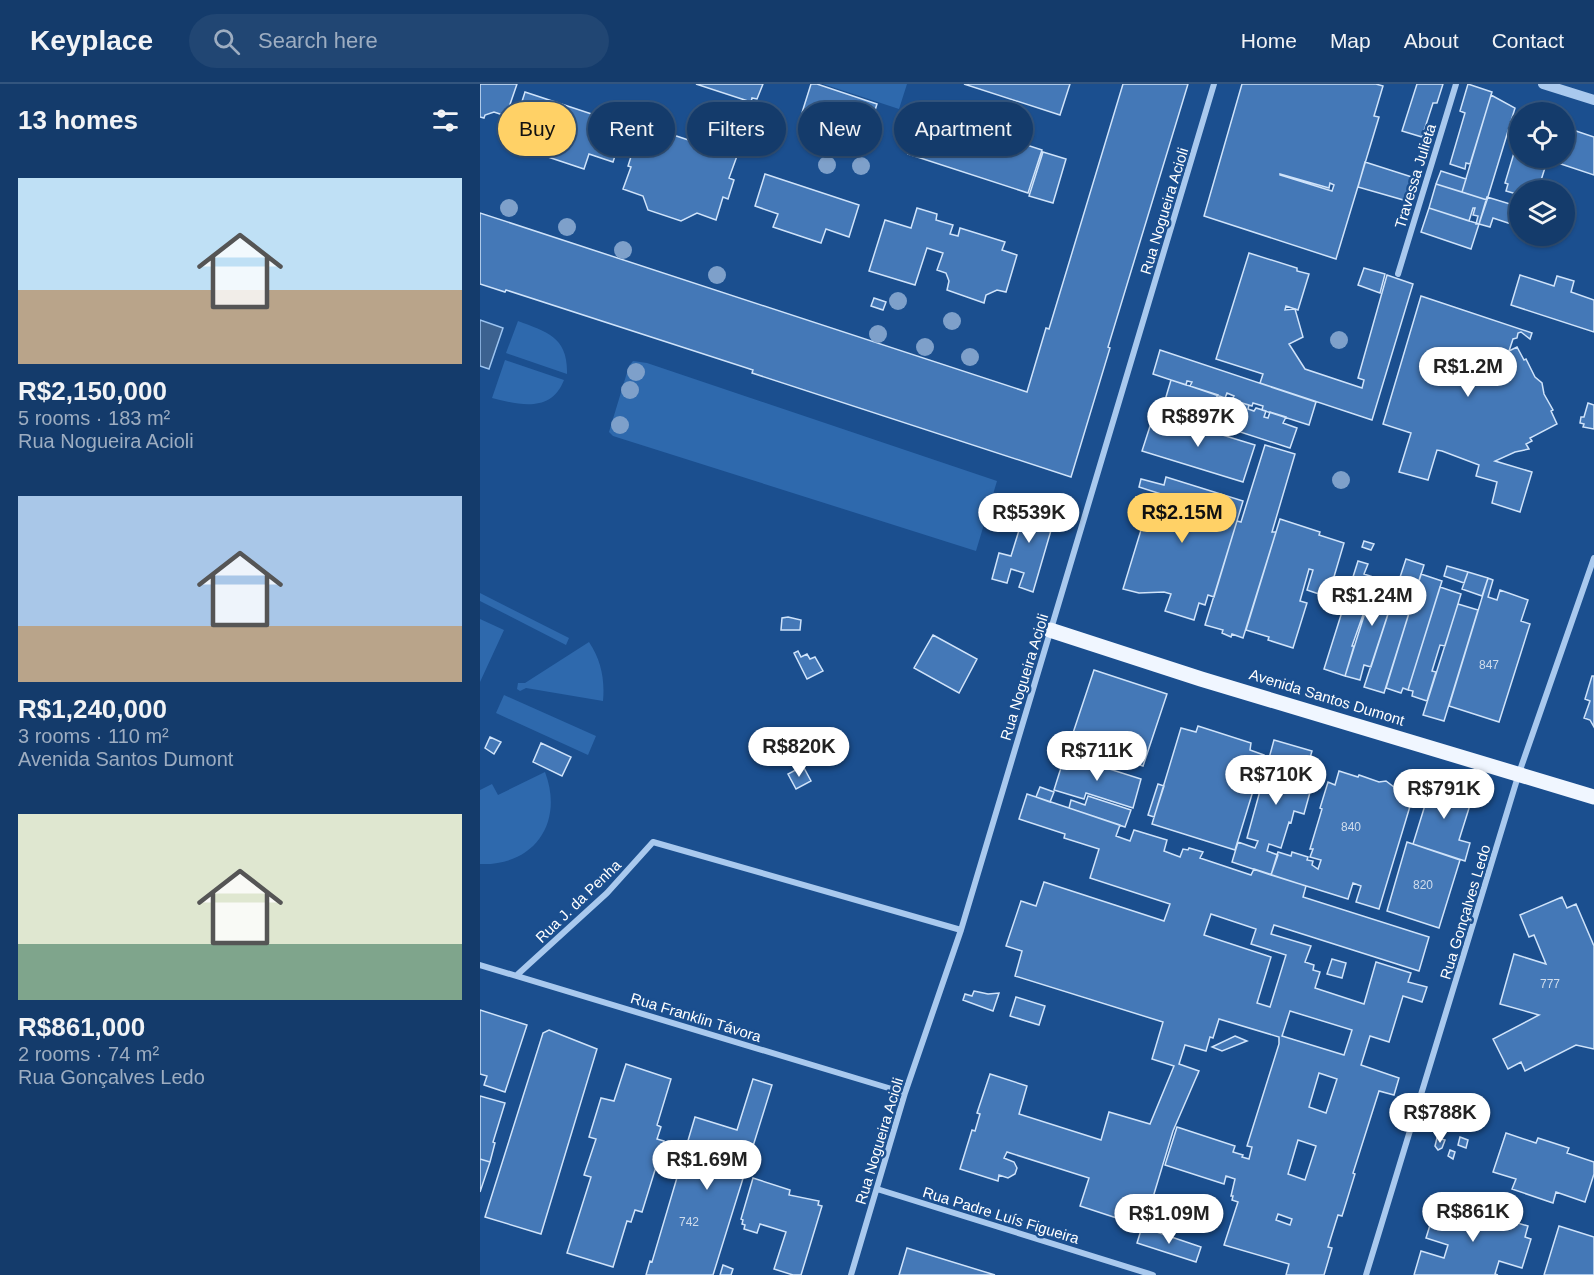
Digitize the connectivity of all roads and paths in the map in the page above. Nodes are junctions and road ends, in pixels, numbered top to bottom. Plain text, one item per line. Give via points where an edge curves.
1 (1214, 84) edge
2 (1456, 84) edge
3 (1544, 84) edge
4 (1594, 100) edge
5 (1398, 274) dead end
6 (1594, 558) edge
7 (1050, 630) junction
8 (1519, 773) junction
9 (1594, 797) edge
10 (961, 930) junction
11 (480, 965) edge
12 (517, 975) junction
13 (906, 1093) junction
14 (877, 1189) junction
15 (851, 1275) edge
16 (1154, 1275) edge
17 (1366, 1275) edge

1 - 7 street, Rua Nogueira Acioli
2 - 5 street, Travessa Julieta
3 - 4 street
6 - 8 street, Rua Gonçalves Ledo
7 - 8 main road, Avenida Santos Dumont
7 - 10 street, Rua Nogueira Acioli
8 - 9 main road, Avenida Santos Dumont
8 - 17 street, Rua Gonçalves Ledo
10 - 12 street, Rua J. da Penha via 653,842 608,893
10 - 13 street, Rua Nogueira Acioli
11 - 12 street, Rua Franklin Távora
12 - 13 street, Rua Franklin Távora
13 - 14 street, Rua Nogueira Acioli
14 - 15 street, Rua Nogueira Acioli
14 - 16 street, Rua Padre Luís Figueira

